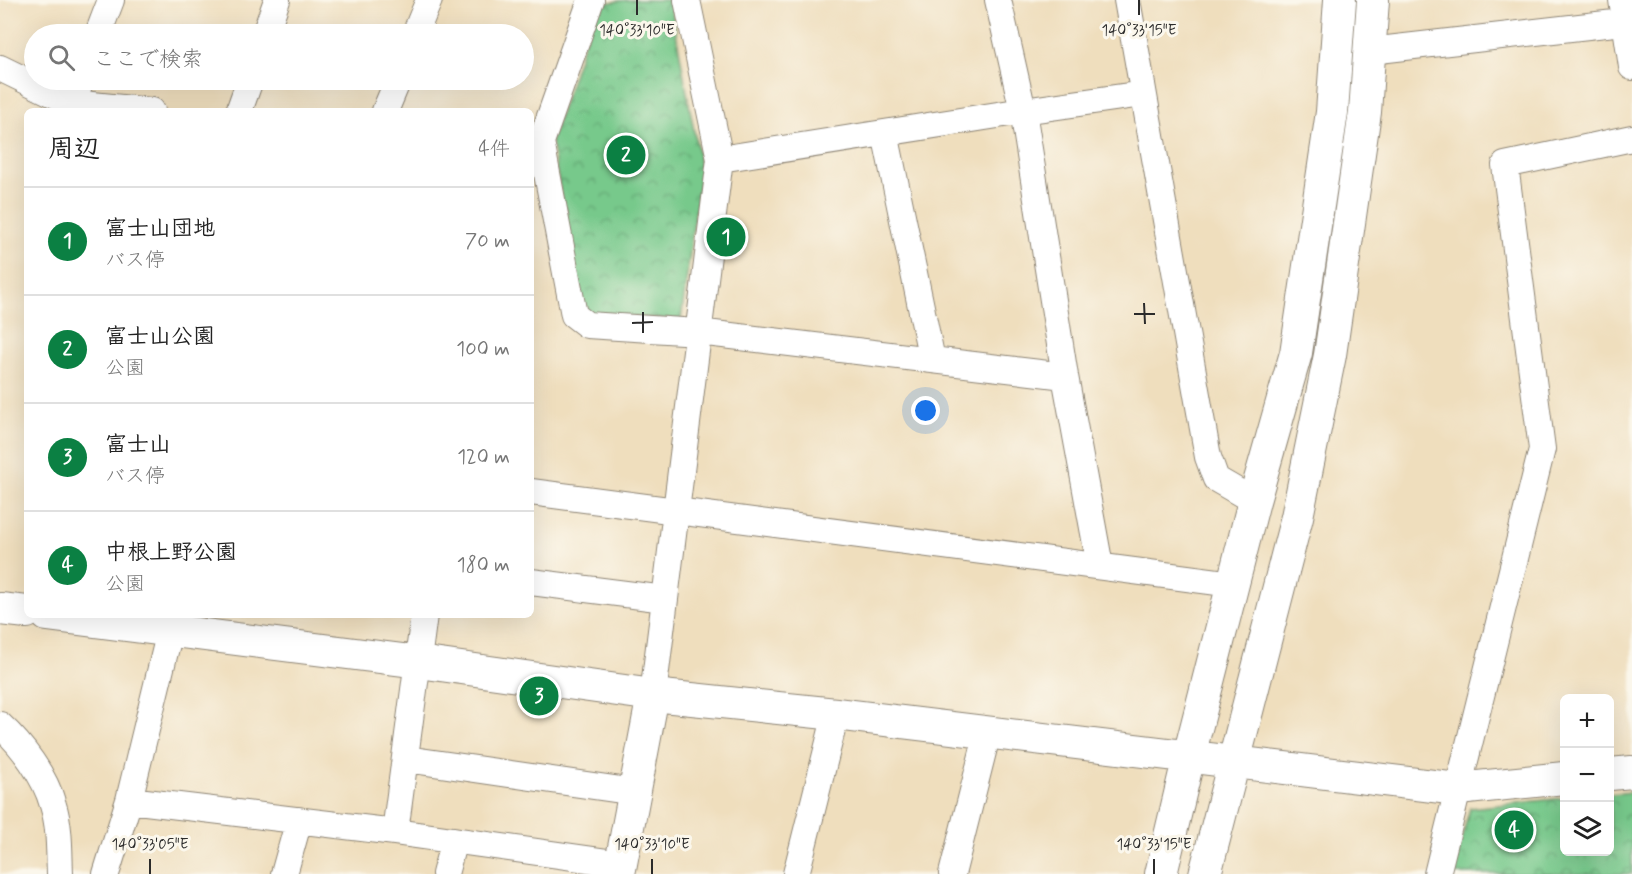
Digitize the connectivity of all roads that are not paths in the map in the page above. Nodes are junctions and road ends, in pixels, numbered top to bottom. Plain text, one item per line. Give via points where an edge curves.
1 (111, 0) edge
2 (278, 0) edge
3 (429, 0) edge
4 (591, 0) edge
5 (687, 0) edge
6 (998, 0) edge
7 (1127, 0) edge
8 (1340, 0) edge
9 (1373, 0) edge
10 (1626, 14) edge
11 (102, 24) edge
12 (269, 24) edge
13 (419, 24) edge
14 (1370, 51) junction
15 (1632, 67) edge
16 (0, 68) edge
17 (24, 81) edge
18 (41, 90) edge
19 (78, 90) edge
20 (246, 90) edge
21 (394, 90) edge
22 (1143, 94) junction
23 (73, 107) edge
24 (93, 108) edge
25 (240, 108) edge
26 (386, 108) edge
27 (1023, 111) junction
28 (885, 133) junction
29 (1632, 138) edge
30 (536, 141) edge
31 (720, 159) junction
32 (698, 332) junction
33 (932, 360) junction
34 (1065, 376) junction
35 (534, 492) edge
36 (1254, 501) junction
37 (675, 511) junction
38 (1100, 566) junction
39 (534, 582) edge
40 (1233, 584) junction
41 (665, 599) junction
42 (0, 609) edge
43 (24, 612) edge
44 (93, 618) edge
45 (424, 618) edge
46 (169, 623) edge
47 (419, 662) junction
48 (653, 694) junction
49 (836, 714) junction
50 (0, 725) edge
51 (988, 732) junction
52 (1189, 756) junction
53 (406, 759) junction
54 (1235, 762) junction
55 (1632, 772) edge
56 (1614, 774) edge
57 (1560, 778) edge
58 (1458, 789) junction
59 (635, 792) junction
60 (129, 800) junction
61 (299, 820) junction
62 (395, 832) junction
63 (454, 840) junction
64 (620, 869) edge
65 (60, 874) edge
66 (106, 874) edge
67 (284, 874) edge
68 (445, 874) edge
69 (796, 874) edge
70 (952, 874) edge
71 (1161, 874) edge
72 (1205, 874) edge
73 (1437, 874) edge

1 - 11 street
2 - 12 street
3 - 13 street
4 - 30 street
5 - 31 street
6 - 27 street
7 - 22 street
8 - 36 street via 1332,112 1296,353
9 - 14 street
10 - 14 street
10 - 15 street
14 - 54 street via 1365,112 1330,355 1297,517
16 - 17 street
18 - 23 street
19 - 23 street
20 - 25 street
21 - 26 street
22 - 27 street
22 - 36 street via 1208,457 1216,479
23 - 24 street
27 - 28 street
27 - 34 street
28 - 31 street
28 - 33 street
29 - 58 street via 1505,165 1542,449
30 - 32 street via 574,315 587,325
31 - 32 street
32 - 33 street
32 - 37 street
33 - 34 street
34 - 38 street
35 - 37 street
36 - 40 street
37 - 38 street
37 - 41 street
38 - 40 street
39 - 41 street
40 - 52 street
41 - 48 street
42 - 43 street
44 - 46 street
45 - 47 street
46 - 47 street
46 - 60 street
47 - 48 street
47 - 53 street
48 - 49 street
48 - 59 street
49 - 51 street
49 - 69 street
50 - 65 street via 36,768 53,804
51 - 52 street
51 - 70 street
52 - 54 street
52 - 71 street
53 - 59 street
53 - 62 street
54 - 58 street
54 - 72 street
55 - 56 street
57 - 58 street
58 - 73 street
59 - 64 street
60 - 61 street
60 - 66 street
61 - 62 street
61 - 67 street
62 - 63 street
63 - 64 street
63 - 68 street

